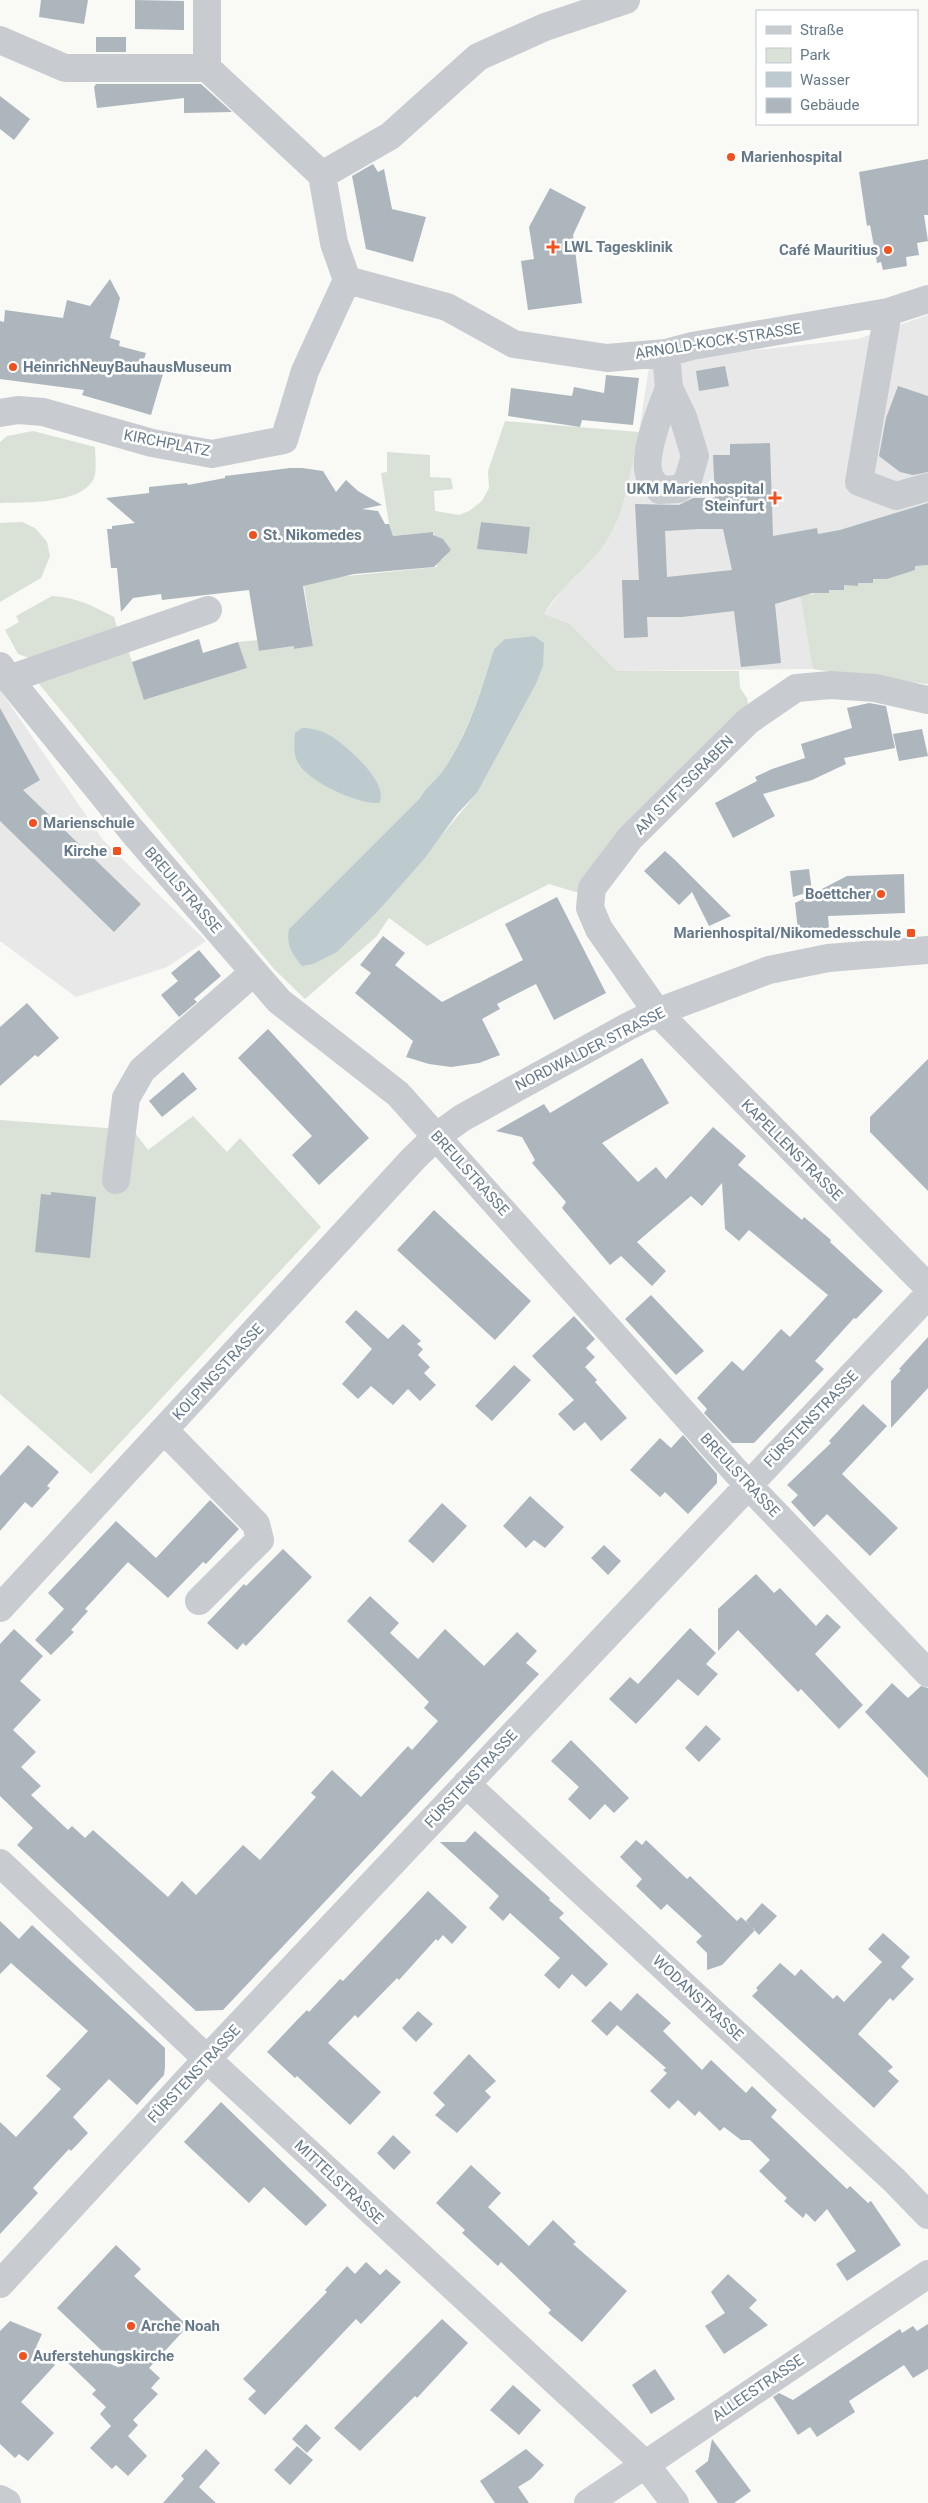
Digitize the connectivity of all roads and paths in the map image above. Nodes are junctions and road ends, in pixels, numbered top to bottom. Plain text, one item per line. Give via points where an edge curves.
1 (207, 0) edge
2 (626, 0) edge
3 (0, 40) edge
4 (207, 68) junction
5 (322, 175) junction
6 (347, 280) junction
7 (928, 298) edge
8 (888, 312) junction
9 (666, 353) junction
10 (669, 388) dead end
11 (0, 413) edge
12 (928, 487) edge
13 (208, 610) dead end
14 (4, 672) edge
15 (928, 700) edge
16 (928, 950) edge
17 (254, 972) junction
18 (657, 1012) junction
19 (437, 1136) junction
20 (116, 1180) dead end
21 (928, 1287) edge
22 (928, 1295) edge
23 (164, 1430) junction
24 (748, 1485) junction
25 (4, 1597) edge
26 (199, 1601) dead end
27 (928, 1673) edge
28 (466, 1784) junction
29 (0, 1862) edge
30 (207, 2060) junction
31 (928, 2215) edge
32 (6, 2266) edge
33 (928, 2274) edge
34 (645, 2464) junction
35 (0, 2499) edge
36 (7, 2503) edge
37 (588, 2503) edge
38 (675, 2503) edge

1 - 4 street
2 - 5 street via 545,27 478,57 390,136
3 - 4 street via 65,68
4 - 5 street
5 - 6 street via 334,243
6 - 9 street, ARNOLD-KOCK-STRASSE via 447,307 514,344 607,358
6 - 11 street, KIRCHPLATZ via 305,371 284,440 212,454 152,443 43,412 18,410
7 - 8 street, ARNOLD-KOCK-STRASSE
8 - 9 street, ARNOLD-KOCK-STRASSE
8 - 12 street via 860,482 896,496
9 - 10 street
13 - 14 street
14 - 17 street, BREULSTRASSE via 133,832
15 - 18 street, AM STIFTSGRABEN via 875,688 831,685 796,688 748,721 630,838 592,888 590,908 599,929
16 - 18 street, NORDWALDER STRASSE via 828,958 769,970
17 - 19 street, BREULSTRASSE via 278,1001 398,1094
17 - 20 street via 142,1070 126,1098
18 - 19 street, NORDWALDER STRASSE via 538,1074
18 - 21 street, KAPELLENSTRASSE
19 - 23 street, KOLPINGSTRASSE
19 - 24 street, BREULSTRASSE
22 - 24 street, FÜRSTENSTRASSE
23 - 25 street, KOLPINGSTRASSE
23 - 26 street via 256,1524 260,1540
24 - 27 street, BREULSTRASSE
24 - 28 street, FÜRSTENSTRASSE
28 - 30 street, FÜRSTENSTRASSE
28 - 31 street, WODANSTRASSE
29 - 30 street, MITTELSTRASSE
30 - 32 street, FÜRSTENSTRASSE
30 - 34 street, MITTELSTRASSE
33 - 34 street, ALLEESTRASSE
34 - 37 street, ALLEESTRASSE
34 - 38 street, MITTELSTRASSE
35 - 36 street

